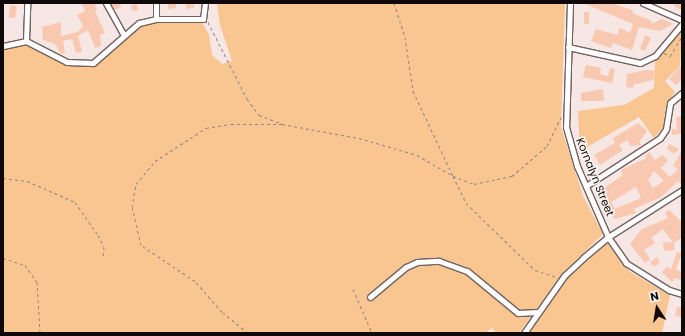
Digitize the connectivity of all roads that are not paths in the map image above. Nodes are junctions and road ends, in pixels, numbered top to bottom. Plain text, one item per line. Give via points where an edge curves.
1 (27, 3) edge
2 (106, 3) edge
3 (156, 3) edge
4 (205, 3) edge
5 (570, 3) edge
6 (643, 3) edge
7 (156, 19) junction
8 (682, 20) edge
9 (682, 24) edge
10 (124, 35) junction
11 (26, 41) junction
12 (3, 46) edge
13 (568, 47) junction
14 (682, 93) edge
15 (586, 186) junction
16 (682, 190) edge
17 (608, 237) junction
18 (682, 294) edge
19 (370, 297) dead end
20 (538, 312) junction
21 (524, 333) edge

1 - 11 street
2 - 10 street
3 - 7 street
4 - 7 street via 205,17
5 - 13 street, Kornalyn Street
6 - 8 street
7 - 10 street via 139,23
9 - 13 street via 652,58 636,63
10 - 11 street via 99,60 85,65 67,62
11 - 12 street
13 - 15 street, Kornalyn Street via 566,113 569,141
14 - 15 street via 670,103 666,129 660,138
15 - 17 street, Kornalyn Street
16 - 17 street
17 - 18 street, Kornalyn Street via 633,270
17 - 20 street via 564,276
19 - 20 street via 406,267 417,262 439,261 467,271 518,313
20 - 21 street

